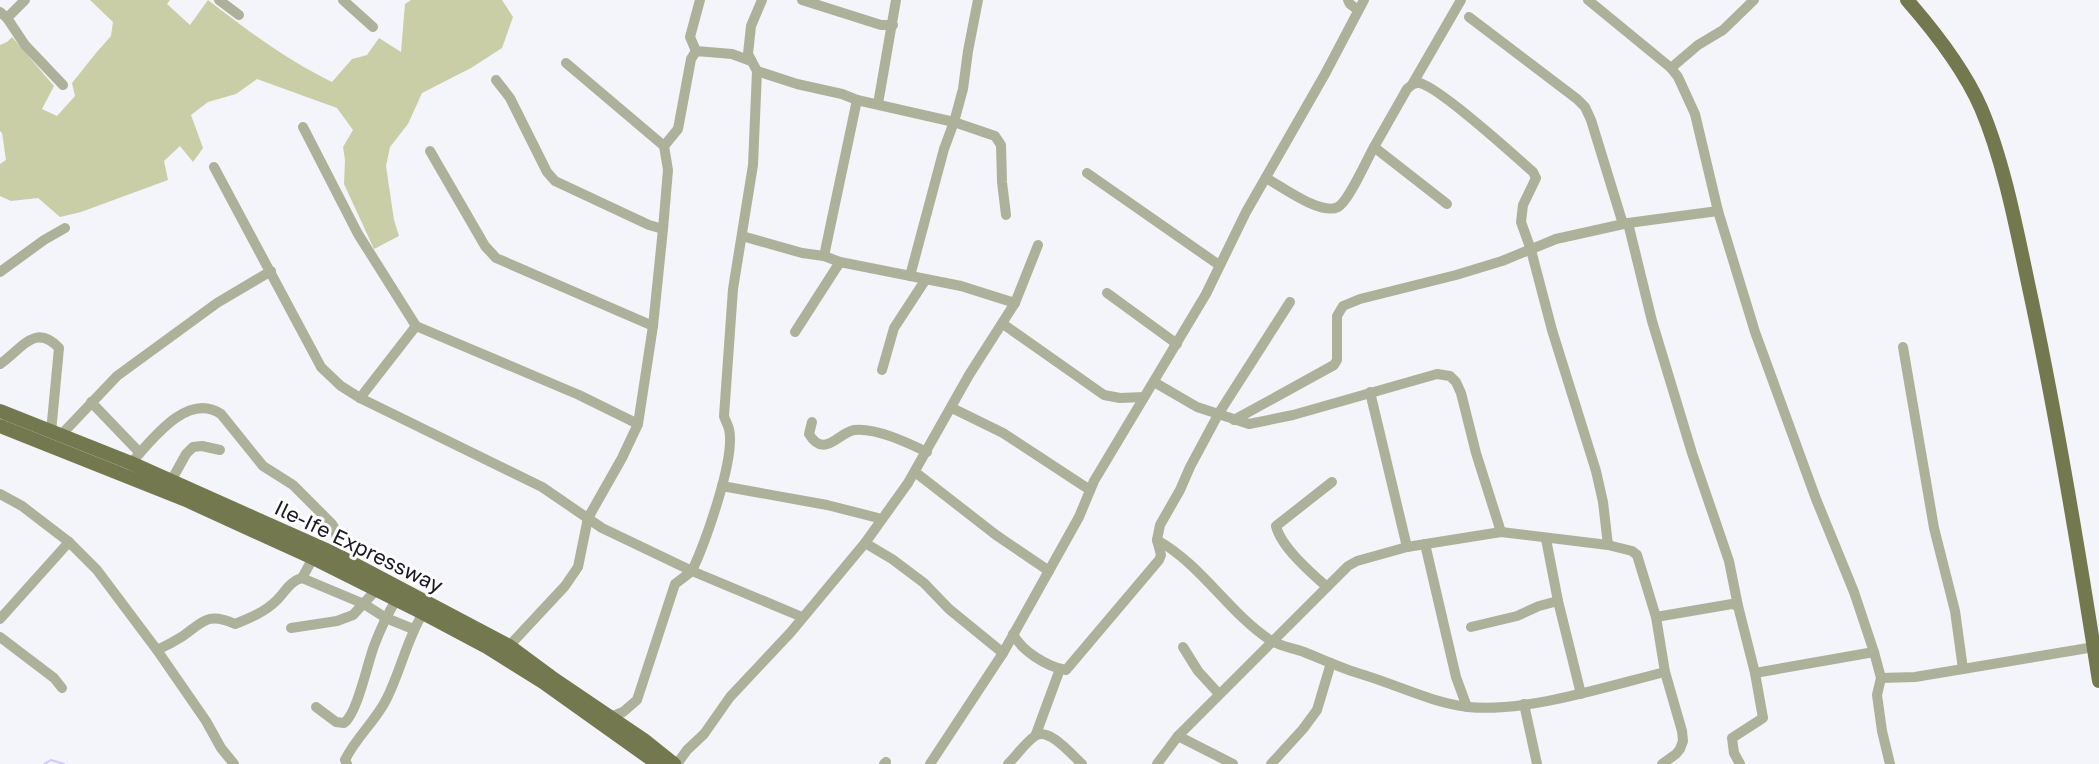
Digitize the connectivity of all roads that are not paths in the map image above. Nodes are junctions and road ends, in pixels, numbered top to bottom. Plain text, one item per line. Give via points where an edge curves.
1 (25, 0) edge
2 (219, 0) edge
3 (700, 0) edge
4 (762, 0) edge
5 (802, 0) edge
6 (896, 0) edge
7 (978, 0) edge
8 (1348, 0) edge
9 (1461, 0) edge
10 (1588, 0) edge
11 (1754, 0) edge
12 (1907, 0) edge
13 (346, 1) edge
14 (1361, 5) edge
15 (3, 15) edge
16 (239, 15) dead end
17 (1469, 17) dead end
18 (893, 25) junction
19 (373, 27) dead end
20 (696, 51) junction
21 (566, 63) dead end
22 (754, 66) junction
23 (1671, 68) junction
24 (496, 80) dead end
25 (1413, 83) junction
26 (63, 85) dead end
27 (857, 100) junction
28 (878, 104) junction
29 (954, 122) junction
30 (303, 127) dead end
31 (664, 146) junction
32 (1374, 147) junction
33 (430, 151) dead end
34 (214, 167) dead end
35 (1087, 172) dead end
36 (1266, 178) junction
37 (1447, 204) dead end
38 (1718, 211) junction
39 (1006, 214) dead end
40 (1626, 224) junction
41 (64, 228) dead end
42 (663, 229) junction
43 (742, 236) junction
44 (1038, 245) dead end
45 (1531, 250) junction
46 (824, 256) junction
47 (840, 262) junction
48 (1219, 265) junction
49 (271, 271) junction
50 (0, 272) edge
51 (910, 276) junction
52 (926, 279) junction
53 (1107, 293) dead end
54 (1290, 302) dead end
55 (1015, 303) junction
56 (1003, 324) junction
57 (416, 326) junction
58 (653, 326) junction
59 (795, 332) dead end
60 (1177, 344) junction
61 (1903, 347) dead end
62 (0, 364) edge
63 (882, 370) dead end
64 (1154, 382) junction
65 (1370, 392) junction
66 (360, 398) junction
67 (1144, 398) junction
68 (91, 402) junction
69 (952, 408) junction
70 (1219, 413) junction
71 (2, 419) edge
72 (1234, 420) junction
73 (812, 422) dead end
74 (638, 424) junction
75 (56, 434) junction
76 (220, 450) dead end
77 (927, 452) junction
78 (136, 458) junction
79 (915, 472) junction
80 (171, 481) junction
81 (1332, 482) dead end
82 (722, 486) junction
83 (1090, 490) junction
84 (0, 494) edge
85 (588, 518) junction
86 (882, 519) junction
87 (1501, 532) junction
88 (1546, 539) junction
89 (1157, 540) junction
90 (69, 542) junction
91 (865, 543) junction
92 (1425, 544) junction
93 (1608, 545) junction
94 (1407, 547) junction
95 (335, 554) junction
96 (313, 558) junction
97 (692, 571) junction
98 (1048, 572) junction
99 (302, 578) junction
100 (1327, 587) junction
101 (377, 589) junction
102 (396, 600) junction
103 (1558, 601) junction
104 (364, 604) junction
105 (1737, 606) junction
106 (423, 613) junction
107 (802, 617) junction
108 (1656, 617) junction
109 (386, 618) junction
110 (0, 619) edge
111 (1471, 627) dead end
112 (291, 628) dead end
113 (413, 629) junction
114 (1013, 634) junction
115 (0, 637) edge
116 (1271, 641) junction
117 (509, 646) junction
118 (1183, 647) dead end
119 (2094, 647) junction
120 (157, 650) junction
121 (1874, 652) junction
122 (1003, 653) junction
123 (1330, 663) junction
124 (1060, 669) junction
125 (1963, 669) junction
126 (1665, 672) junction
127 (1755, 673) junction
128 (1881, 678) junction
129 (2099, 681) edge
130 (62, 688) dead end
131 (1581, 693) junction
132 (1219, 694) junction
133 (1524, 704) junction
134 (316, 707) dead end
135 (1467, 707) junction
136 (609, 717) junction
137 (1036, 734) junction
138 (1178, 736) junction
139 (629, 737) junction
140 (234, 764) edge
141 (347, 764) edge
142 (658, 764) edge
143 (676, 764) edge
144 (930, 764) edge
145 (1008, 764) edge
146 (1082, 764) edge
147 (1157, 764) edge
148 (1233, 764) edge
149 (1271, 764) edge
150 (1537, 764) edge
151 (1662, 764) edge
152 (1740, 764) edge
153 (1890, 764) edge

1 - 15 street
2 - 16 street
3 - 20 street via 690,37
4 - 22 street via 752,26 748,54
5 - 18 street
6 - 18 street
7 - 29 street
8 - 14 street via 1350,4
9 - 25 street
10 - 23 street
11 - 23 street via 1723,30
12 - 119 main road via 1964,77 1981,106 1993,139 2043,352
13 - 19 street
14 - 36 street
15 - 26 street
17 - 40 street via 1585,107
18 - 28 street
20 - 22 street via 732,54
20 - 31 street via 691,59 678,129
21 - 31 street
22 - 27 street via 797,84
22 - 43 street via 753,165
23 - 38 street via 1695,114
24 - 42 street via 510,98 555,181
25 - 32 street
25 - 45 street via 1421,83 1451,102 1533,172 1536,178 1520,213
27 - 28 street
27 - 46 street
28 - 29 street
29 - 39 street via 995,136 1001,145
29 - 51 street
30 - 57 street via 358,234
31 - 42 street via 668,170
32 - 36 street via 1347,197 1331,209 1314,205
32 - 37 street
33 - 58 street via 485,246 496,258
34 - 49 street
35 - 48 street
36 - 48 street
38 - 40 street
38 - 121 street via 1755,332
40 - 45 street via 1556,239
40 - 105 street via 1695,463 1729,561
41 - 50 street
42 - 58 street
43 - 46 street
43 - 82 street via 732,312 724,416 729,430
44 - 55 street
45 - 72 street via 1343,306 1337,316 1334,365
45 - 93 street via 1596,471
46 - 47 street
47 - 51 street
47 - 59 street
48 - 60 street
49 - 66 street via 321,367
49 - 68 street via 217,303 135,362
51 - 52 street
52 - 55 street
52 - 63 street via 894,328
53 - 60 street
54 - 70 street
55 - 56 street
56 - 67 street via 1104,394
56 - 69 street
57 - 66 street
57 - 74 street via 569,390
58 - 74 street
60 - 64 street
61 - 125 street
62 - 75 street via 29,339 42,336 59,348
64 - 67 street
64 - 70 street via 1197,407
65 - 72 street via 1263,422
65 - 87 street via 1437,374 1450,376 1456,382
65 - 94 street
66 - 85 street via 542,487
67 - 83 street
68 - 75 street
68 - 78 street
69 - 77 street
69 - 83 street via 1003,433
70 - 72 street
70 - 89 street via 1160,525
71 - 75 main road, Ile-Ife Expressway
71 - 96 main road, Ile-Ife Expressway
73 - 77 street via 809,434 824,445 853,430 882,434
74 - 85 street
75 - 78 main road, Ile-Ife Expressway
76 - 80 street via 193,447
77 - 79 street
78 - 80 main road, Ile-Ife Expressway
78 - 95 street via 170,421 184,413 213,409 263,466 293,485 332,524 337,535
79 - 86 street
79 - 98 street
80 - 95 main road, Ile-Ife Expressway
81 - 100 street via 1276,526 1294,555
82 - 86 street
82 - 97 street
83 - 98 street
84 - 90 street
85 - 97 street via 623,540
85 - 117 street via 578,567
86 - 91 street
87 - 88 street
87 - 92 street
88 - 93 street
88 - 103 street
89 - 116 street via 1192,566
89 - 124 street via 1159,560 1071,666
90 - 110 street
90 - 120 street via 97,570
91 - 107 street
91 - 122 street via 924,584
92 - 94 street
92 - 135 street via 1453,668
93 - 108 street via 1637,555
94 - 100 street via 1357,561
95 - 117 main road, Ile-Ife Expressway
96 - 99 street
96 - 101 main road, Ile-Ife Expressway
97 - 107 street
97 - 136 street via 675,584 637,700
98 - 114 street
99 - 104 street
99 - 120 street via 294,580 260,614 235,624 222,618 199,622
100 - 116 street
101 - 102 main road, Ile-Ife Expressway
101 - 104 street
102 - 106 main road, Ile-Ife Expressway
102 - 109 street
103 - 111 street
103 - 131 street
104 - 109 street
104 - 112 street via 353,615 336,621
105 - 108 street
105 - 127 street
106 - 113 street
106 - 139 main road, Ile-Ife Expressway via 487,647
107 - 143 street
108 - 126 street
109 - 113 street
109 - 134 street via 350,719 336,722
113 - 141 street via 386,700 350,748
114 - 122 street
114 - 124 street via 1025,649
115 - 130 street
116 - 123 street
116 - 132 street
117 - 136 main road, Ile-Ife Expressway
118 - 132 street
119 - 125 street
119 - 129 main road
120 - 140 street
121 - 127 street
121 - 128 street
122 - 144 street
123 - 135 street
123 - 149 street via 1317,710
124 - 137 street
125 - 128 street
126 - 131 street
126 - 151 street via 1683,741 1676,754
127 - 152 street via 1763,718 1732,738
128 - 153 street via 1877,695
131 - 133 street
132 - 138 street
133 - 135 street
133 - 150 street
136 - 139 main road, Ile-Ife Expressway
137 - 145 street
137 - 146 street via 1050,736
138 - 147 street
138 - 148 street
139 - 142 main road, Ile-Ife Expressway
139 - 143 main road, Ile-Ife Expressway

